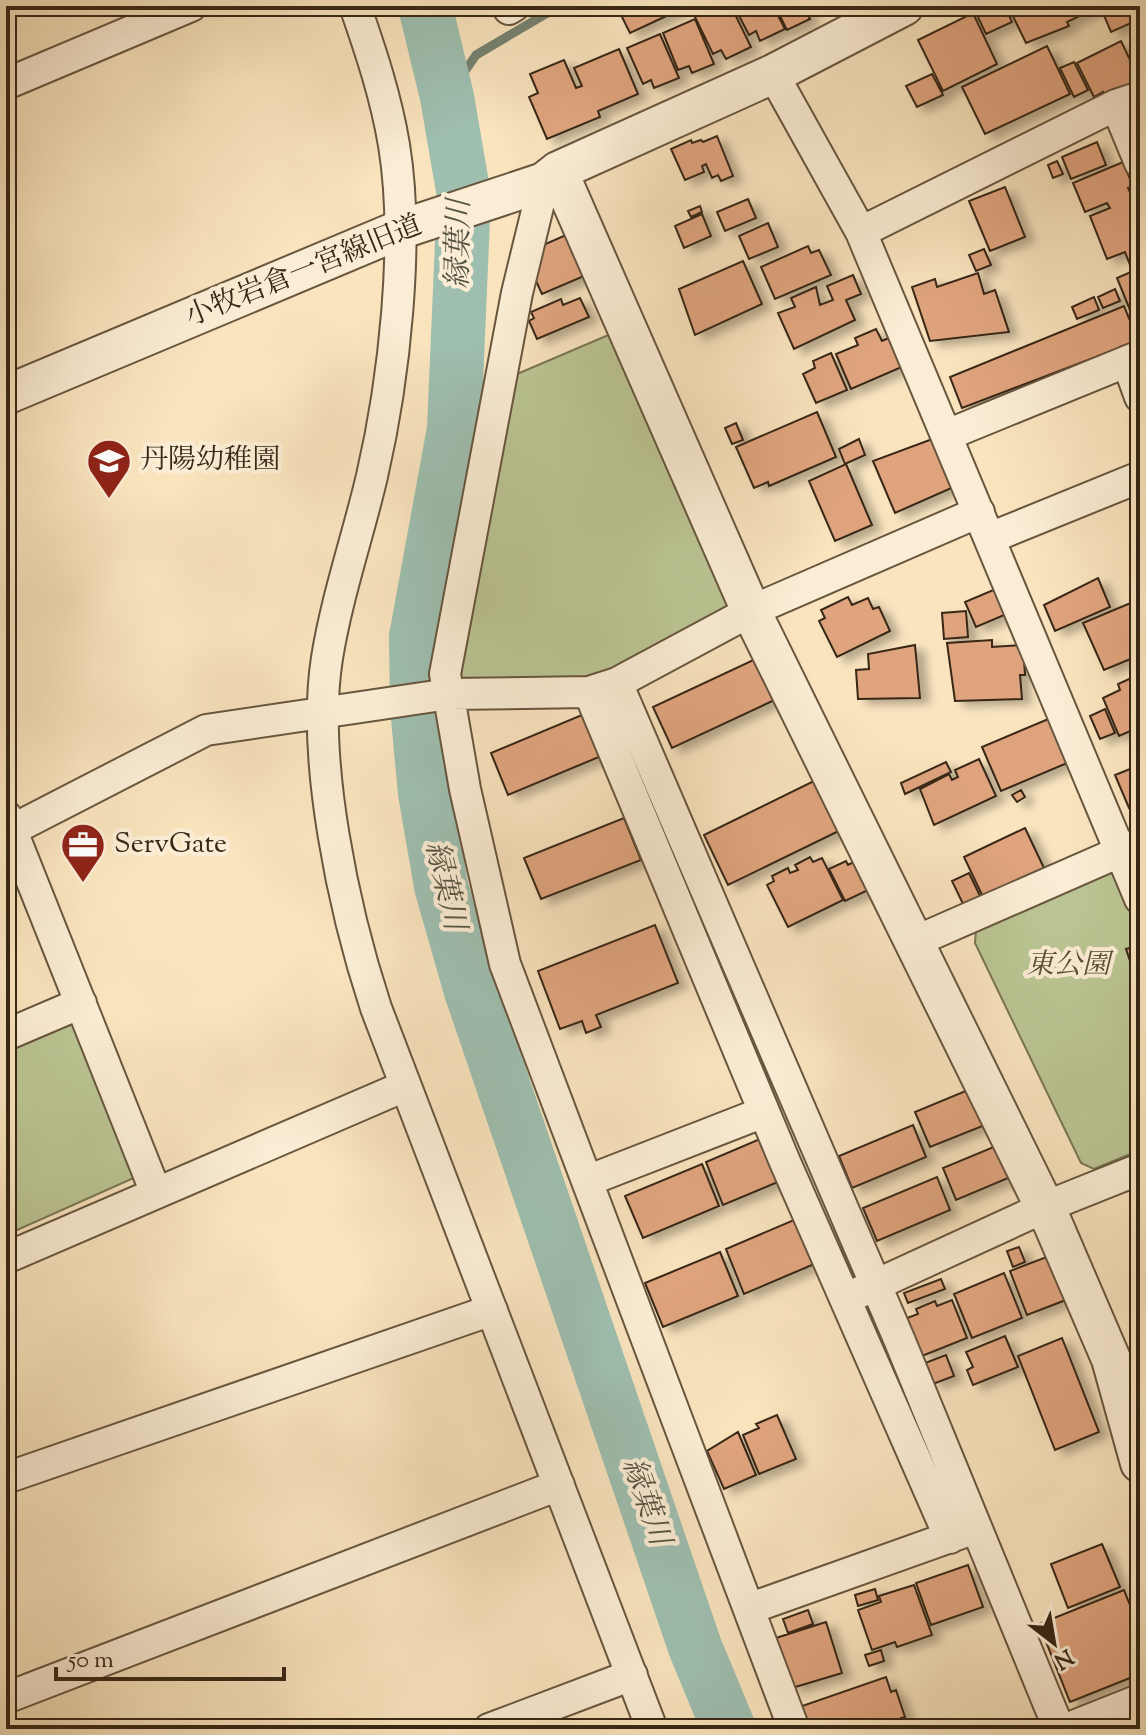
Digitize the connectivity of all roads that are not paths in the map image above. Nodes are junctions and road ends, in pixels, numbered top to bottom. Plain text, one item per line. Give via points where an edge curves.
1 (191, 6) edge
2 (355, 6) edge
3 (904, 6) edge
4 (773, 74) junction
5 (6, 84) edge
6 (1128, 101) edge
7 (1140, 163) edge
8 (542, 181) junction
9 (411, 226) junction
10 (861, 232) junction
11 (1133, 359) edge
12 (6, 395) edge
13 (1140, 397) edge
14 (947, 435) junction
15 (1140, 477) edge
16 (985, 525) junction
17 (751, 611) junction
18 (603, 688) junction
19 (441, 695) junction
20 (323, 713) junction
21 (8, 826) edge
22 (1131, 849) edge
23 (1140, 899) edge
24 (914, 942) junction
25 (81, 1003) junction
26 (6, 1035) edge
27 (405, 1086) junction
28 (764, 1112) junction
29 (1140, 1169) edge
30 (587, 1181) junction
31 (156, 1193) junction
32 (1045, 1207) junction
33 (6, 1258) edge
34 (875, 1285) junction
35 (845, 1299) junction
36 (492, 1310) junction
37 (1140, 1463) edge
38 (6, 1478) edge
39 (559, 1485) junction
40 (979, 1527) junction
41 (950, 1538) junction
42 (751, 1608) junction
43 (632, 1675) junction
44 (6, 1698) edge
45 (1140, 1704) edge
46 (489, 1729) edge
47 (652, 1729) edge
48 (794, 1729) edge
49 (1059, 1729) edge
50 (1077, 1729) edge

1 - 5 street
2 - 9 street via 379,76
3 - 4 street, 小牧岩倉一宮線旧道
4 - 8 street, 小牧岩倉一宮線旧道
4 - 10 street
6 - 7 street
6 - 10 street
8 - 9 street, 小牧岩倉一宮線旧道
8 - 17 street
8 - 19 street
9 - 12 street, 小牧岩倉一宮線旧道
9 - 20 street via 373,472 327,659
10 - 14 street
11 - 13 street
11 - 14 street
14 - 16 street
15 - 16 street
16 - 17 street
16 - 22 street
17 - 18 street
17 - 24 street
18 - 19 street
18 - 28 street
18 - 34 street
19 - 20 street
19 - 30 street via 505,964
20 - 21 street via 206,730
20 - 27 street via 327,780 348,908 366,978
21 - 25 street
22 - 23 street
22 - 24 street
24 - 32 street
25 - 26 street
25 - 31 street
27 - 31 street
27 - 36 street
28 - 30 street
28 - 35 street
29 - 32 street
30 - 42 street
31 - 33 street
32 - 34 street
32 - 37 street via 1111,1359
34 - 35 street
34 - 40 street
35 - 41 street
36 - 38 street
36 - 39 street
39 - 43 street
39 - 44 street
40 - 41 street
40 - 49 street
41 - 42 street
42 - 48 street
43 - 46 street
43 - 47 street
45 - 50 street

